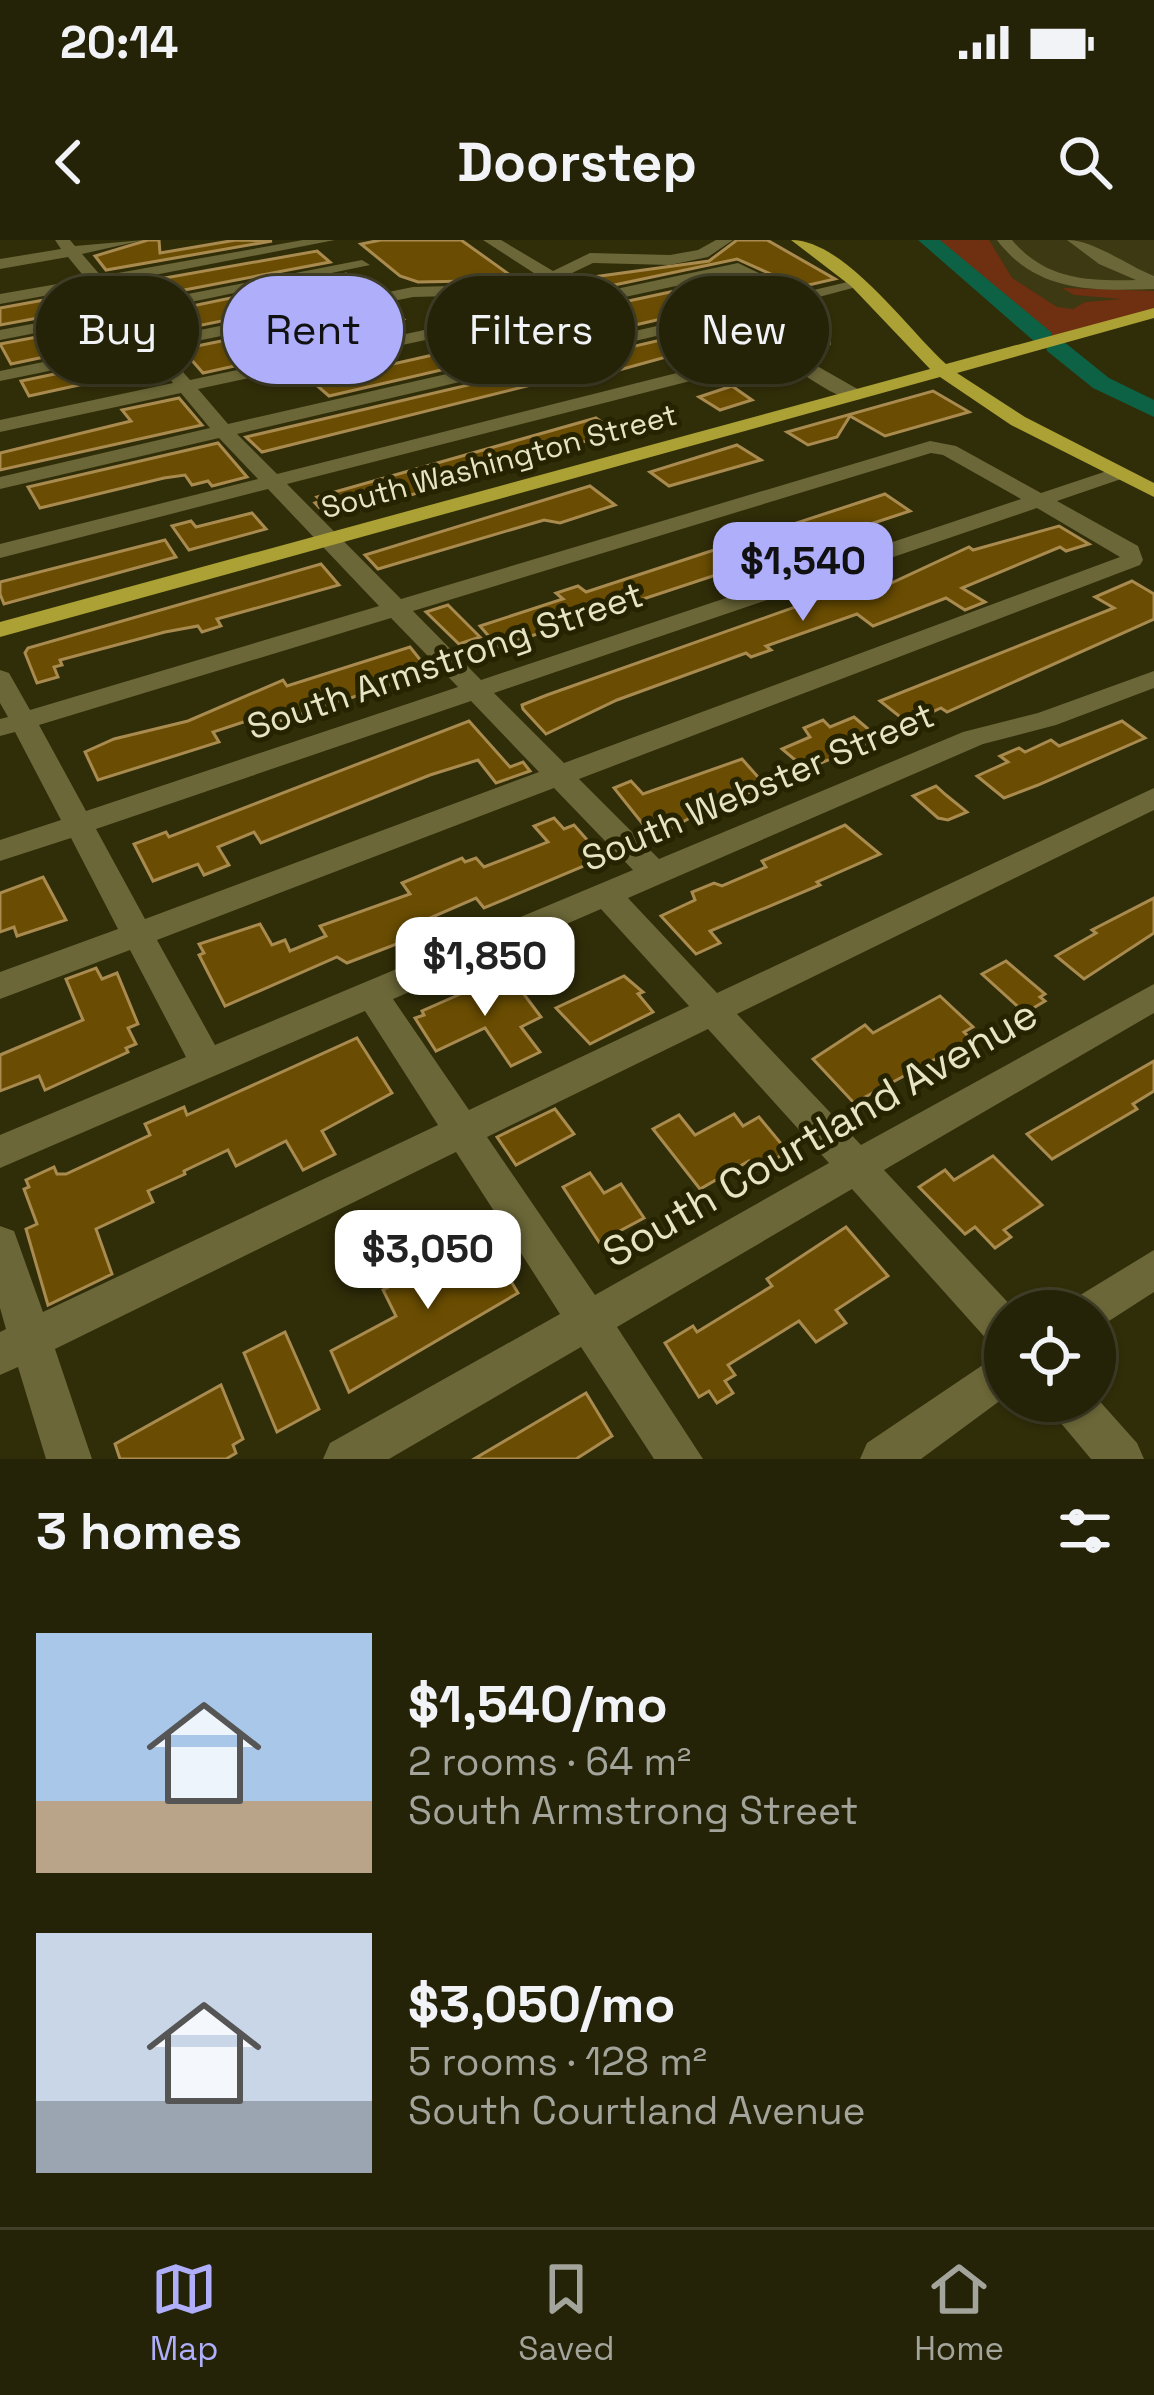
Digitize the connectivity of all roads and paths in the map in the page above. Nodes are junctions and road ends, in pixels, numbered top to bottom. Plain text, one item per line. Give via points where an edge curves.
1 (137, 240) edge
2 (328, 240) edge
3 (491, 240) edge
4 (627, 240) edge
5 (726, 240) edge
6 (798, 240) edge
7 (1004, 240) edge
8 (1074, 240) edge
9 (67, 246) edge
10 (590, 248) edge
11 (1120, 248) dead end
12 (1142, 255) dead end
13 (0, 264) edge
14 (362, 265) junction
15 (92, 276) edge
16 (130, 276) edge
17 (376, 276) edge
18 (551, 276) edge
19 (557, 276) edge
20 (700, 276) edge
21 (754, 276) edge
22 (1154, 282) edge
23 (659, 285) edge
24 (856, 285) junction
25 (829, 290) edge
26 (36, 293) edge
27 (199, 297) edge
28 (0, 299) edge
29 (1154, 313) edge
30 (36, 328) edge
31 (659, 328) edge
32 (0, 335) edge
33 (36, 369) edge
34 (943, 370) junction
35 (0, 376) edge
36 (829, 380) edge
37 (661, 384) edge
38 (183, 386) junction
39 (854, 394) junction
40 (0, 426) edge
41 (222, 430) junction
42 (1120, 473) junction
43 (272, 482) junction
44 (0, 483) edge
45 (1154, 491) edge
46 (1037, 500) junction
47 (329, 539) junction
48 (0, 551) edge
49 (397, 608) junction
50 (0, 631) edge
51 (0, 677) edge
52 (478, 688) junction
53 (1146, 691) edge
54 (12, 724) edge
55 (560, 775) junction
56 (1154, 798) edge
57 (78, 825) junction
58 (0, 851) edge
59 (654, 873) junction
60 (606, 894) junction
61 (139, 934) junction
62 (0, 986) edge
63 (371, 993) junction
64 (1154, 997) edge
65 (712, 1011) junction
66 (207, 1064) junction
67 (463, 1132) junction
68 (0, 1152) edge
69 (858, 1167) junction
70 (0, 1244) edge
71 (1154, 1268) edge
72 (1116, 1294) edge
73 (984, 1306) edge
74 (588, 1322) junction
75 (15, 1346) edge
76 (984, 1386) edge
77 (1088, 1422) edge
78 (69, 1459) edge
79 (346, 1459) edge
80 (680, 1459) edge
81 (883, 1459) edge
82 (1121, 1459) edge

1 - 9 street
2 - 14 street
2 - 16 street
3 - 18 street
4 - 10 street
5 - 10 street via 670,260
6 - 24 main road
7 - 22 street via 1058,283
8 - 22 street
9 - 13 street
9 - 15 street
10 - 19 street
11 - 12 street
14 - 17 street
14 - 27 street
20 - 21 street via 738,268
23 - 38 street
24 - 25 street
24 - 34 main road
26 - 28 street
29 - 34 main road, South Washington Street
30 - 32 street
31 - 41 street
33 - 35 street
34 - 39 main road, South Washington Street
34 - 42 main road
36 - 39 street
37 - 43 street
38 - 40 street
38 - 41 street
39 - 47 main road, South Washington Street
41 - 43 street
41 - 44 street
42 - 45 main road
42 - 46 street, South Armstrong Street
43 - 47 street
43 - 48 street
46 - 49 street via 950,450 930,447
46 - 52 street, South Armstrong Street
46 - 55 street via 1130,551 1132,560
47 - 49 street
47 - 50 main road, South Washington Street
49 - 52 street
49 - 54 street
51 - 54 street
52 - 55 street
52 - 57 street, South Armstrong Street
53 - 59 street, South Webster Street via 973,738
54 - 57 street
55 - 59 street
55 - 61 street
56 - 65 street
57 - 58 street, South Armstrong Street
57 - 61 street
59 - 60 street, South Webster Street
60 - 63 street, South Webster Street
60 - 65 street
61 - 62 street
61 - 66 street
63 - 66 street, South Webster Street
63 - 67 street
64 - 69 street, South Courtland Avenue
65 - 67 street
65 - 69 street
66 - 68 street, South Webster Street
67 - 74 street
67 - 75 street
69 - 73 street
69 - 74 street, South Courtland Avenue
70 - 75 street
71 - 72 street
74 - 79 street, South Courtland Avenue
74 - 80 street
75 - 78 street
76 - 81 street
77 - 82 street

